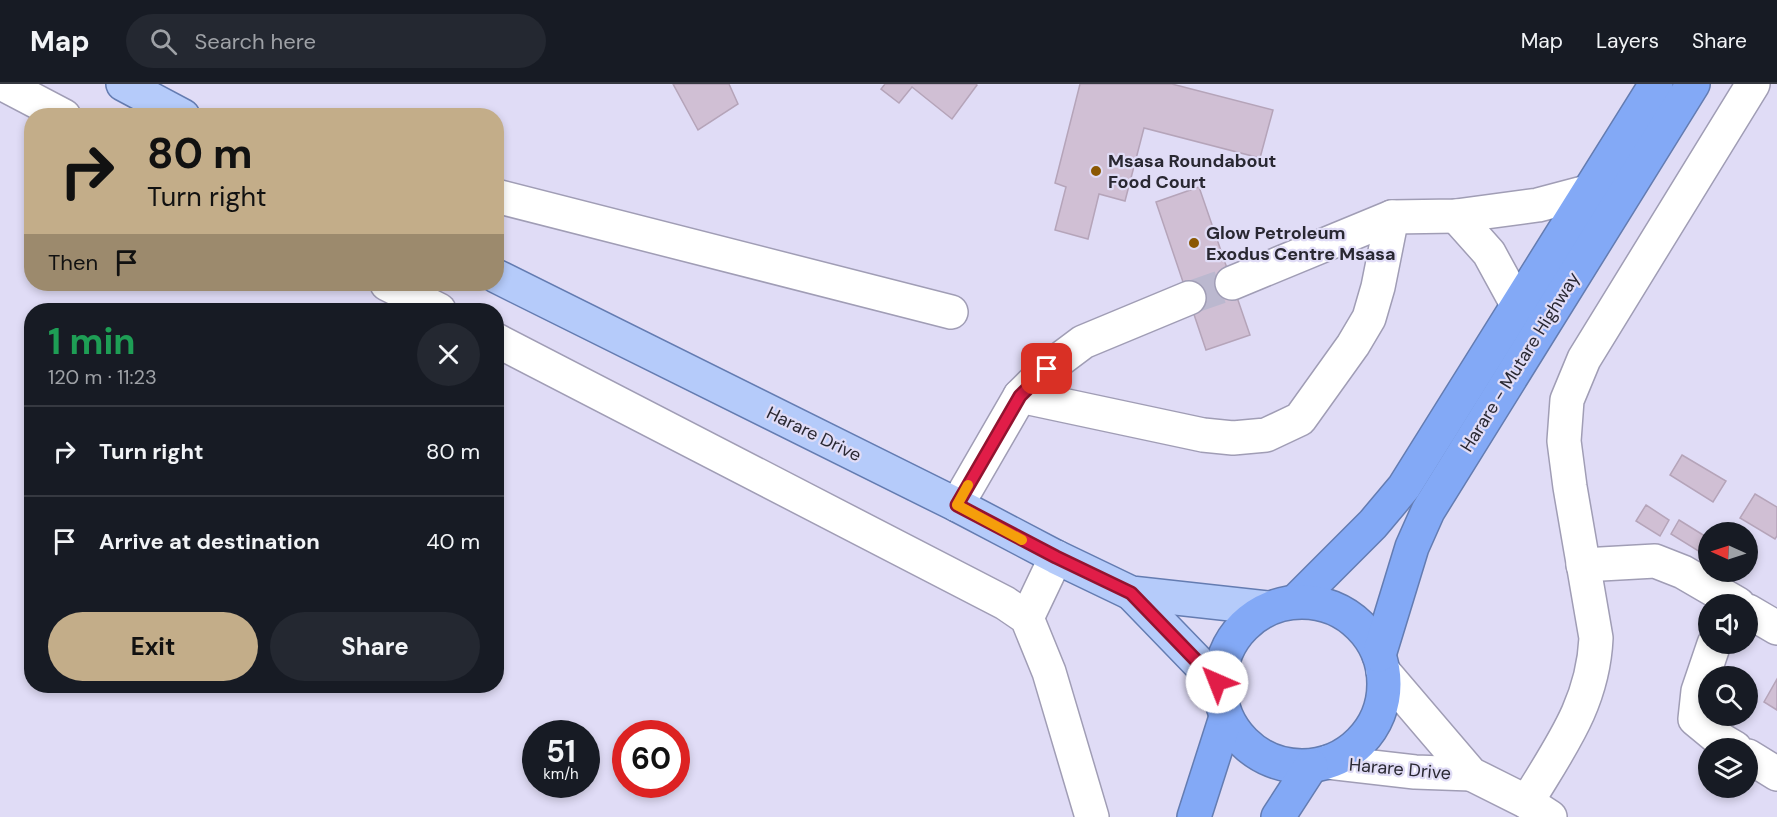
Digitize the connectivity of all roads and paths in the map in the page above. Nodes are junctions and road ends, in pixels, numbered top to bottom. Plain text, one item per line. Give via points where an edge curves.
1 (3, 84) edge
2 (123, 84) edge
3 (1656, 84) edge
4 (1693, 84) edge
5 (1753, 84) edge
6 (49, 108) edge
7 (168, 108) edge
8 (1587, 192) junction
9 (504, 198) edge
10 (1456, 216) junction
11 (1392, 217) junction
12 (504, 280) edge
13 (1232, 283) tunnel mouth
14 (401, 291) edge
15 (1189, 298) tunnel mouth
16 (426, 303) edge
17 (1518, 306) junction
18 (951, 312) dead end
19 (504, 344) edge
20 (1020, 396) junction
21 (957, 505) junction
22 (1056, 557) junction
23 (1584, 565) junction
24 (1131, 593) junction
25 (1718, 594) edge
26 (1282, 605) junction
27 (1758, 617) edge
28 (1027, 618) junction
29 (1777, 628) edge
30 (1711, 654) edge
31 (1381, 663) junction
32 (1217, 682) junction
33 (1226, 717) junction
34 (1718, 738) edge
35 (1758, 762) edge
36 (1320, 764) junction
37 (1471, 774) junction
38 (1777, 774) edge
39 (1539, 810) edge
40 (1092, 817) edge
41 (1194, 817) edge
42 (1278, 817) edge

1 - 6 street
2 - 7 main road
3 - 8 highway, Harare - Mutare Highway
4 - 31 highway, Harare - Mutare Highway via 1428,511 1412,547
5 - 23 street via 1584,359 1567,400 1564,441
8 - 10 street via 1538,205
8 - 17 highway, Harare - Mutare Highway
9 - 18 street
10 - 11 street
10 - 17 street via 1489,253
11 - 13 street
11 - 20 street via 1369,318 1300,419 1266,435 1233,438
12 - 21 main road, Harare Drive
14 - 16 street
15 - 20 street via 1083,342
17 - 26 highway, Harare - Mutare Highway via 1404,487 1372,525
19 - 28 street via 1005,603
20 - 21 street
21 - 22 main road, Harare Drive
22 - 24 main road, Harare Drive
22 - 28 street
23 - 25 street via 1655,561 1683,572
23 - 39 street via 1596,638 1595,659 1578,716
24 - 26 main road, Harare Drive
24 - 32 main road, Harare Drive
26 - 31 highway via 1317,602 1337,609 1369,636
26 - 32 highway via 1250,619 1236,633
27 - 29 street
28 - 40 street via 1049,672
30 - 34 street via 1698,691 1695,719
31 - 36 highway via 1383,700 1372,727 1353,748
31 - 37 street, Harare Drive
32 - 33 highway
33 - 36 highway via 1240,739 1261,756 1285,765
33 - 41 highway
35 - 38 street
36 - 37 street, Harare Drive
36 - 42 highway
37 - 39 street, Harare Drive

